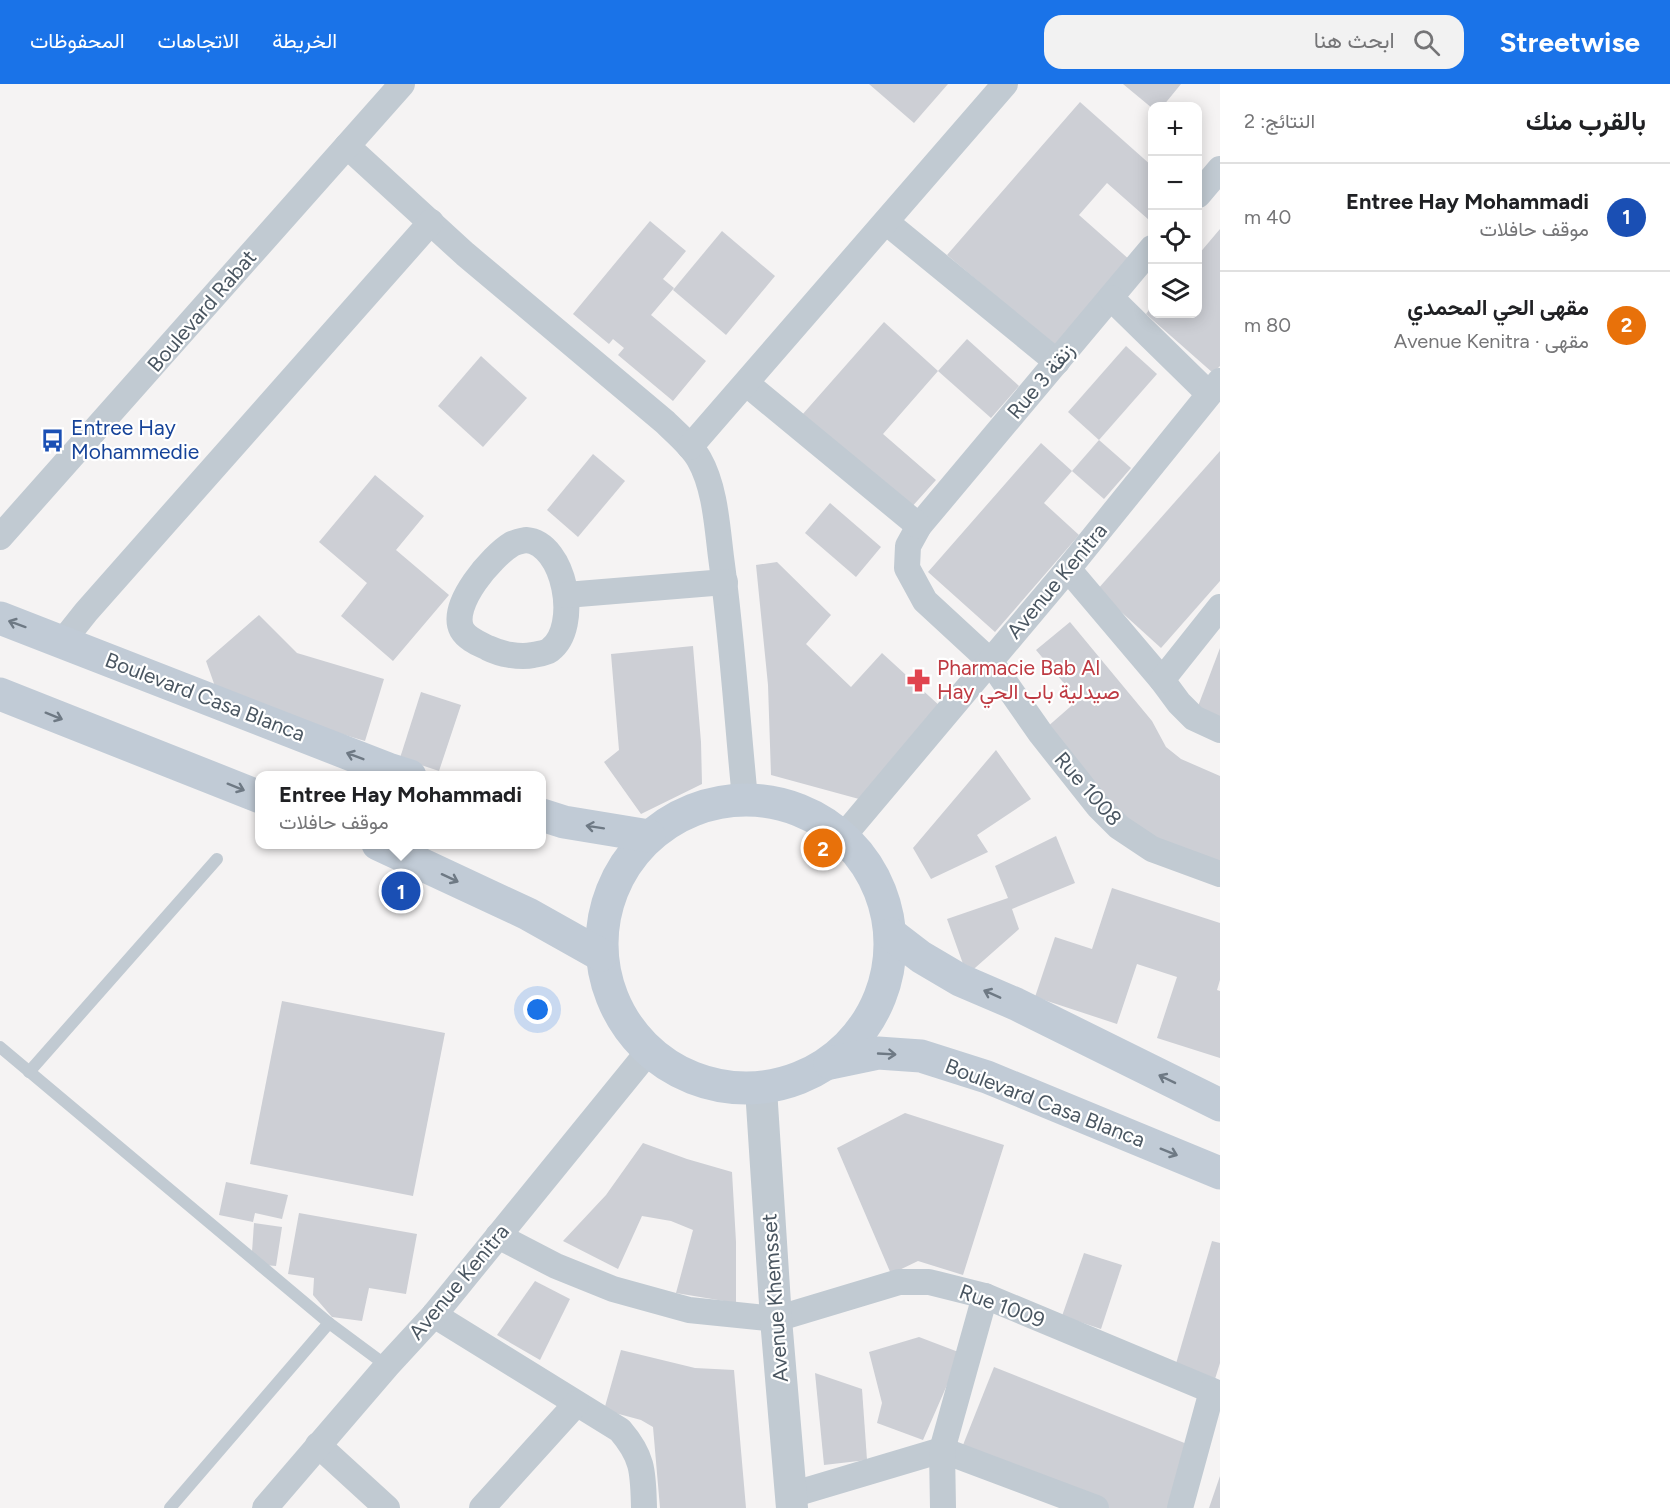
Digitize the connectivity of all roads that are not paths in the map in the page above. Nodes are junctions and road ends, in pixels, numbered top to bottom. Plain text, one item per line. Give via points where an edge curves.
1 (402, 84) edge
2 (1005, 84) edge
3 (347, 146) junction
4 (1220, 169) edge
5 (1202, 189) edge
6 (431, 222) junction
7 (886, 222) junction
8 (1148, 253) edge
9 (1111, 298) junction
10 (1057, 362) junction
11 (747, 384) junction
12 (1214, 387) edge
13 (690, 447) junction
14 (924, 520) junction
15 (0, 537) edge
16 (1068, 569) junction
17 (725, 582) junction
18 (566, 595) junction
19 (1220, 608) edge
20 (0, 618) edge
21 (63, 642) junction
22 (990, 662) junction
23 (1162, 680) junction
24 (0, 694) edge
25 (1220, 730) edge
26 (394, 771) edge
27 (255, 795) edge
28 (745, 799) junction
29 (546, 816) edge
30 (845, 834) junction
31 (649, 836) junction
32 (389, 849) edge
33 (217, 859) dead end
34 (1220, 874) edge
35 (891, 934) junction
36 (601, 955) junction
37 (0, 1047) edge
38 (648, 1052) junction
39 (830, 1063) junction
40 (29, 1072) junction
41 (761, 1089) junction
42 (1220, 1105) edge
43 (1220, 1173) edge
44 (498, 1236) junction
45 (985, 1296) junction
46 (434, 1316) junction
47 (776, 1319) junction
48 (329, 1323) junction
49 (387, 1366) junction
50 (1216, 1393) edge
51 (576, 1404) junction
52 (318, 1446) junction
53 (942, 1450) junction
54 (792, 1501) edge
55 (170, 1508) edge
56 (265, 1508) edge
57 (387, 1508) edge
58 (482, 1508) edge
59 (644, 1508) edge
60 (943, 1508) edge
61 (1096, 1508) edge
62 (1180, 1508) edge

1 - 3 street, Boulevard Rabat
2 - 7 street
3 - 6 street
3 - 15 street, Boulevard Rabat
4 - 5 street
6 - 13 street
6 - 21 street
7 - 10 street
7 - 11 street
8 - 9 street, Rue 3 زنقة
9 - 10 street, Rue 3 زنقة
9 - 12 street
10 - 14 street, Rue 3 زنقة
11 - 13 street
11 - 14 street
12 - 16 street, Avenue Kenitra
13 - 17 street via 699,459 713,503
14 - 22 street, Rue 3 زنقة via 908,546 907,568 925,601
16 - 22 street, Avenue Kenitra
16 - 23 street
17 - 18 street
17 - 28 street
18 - 18 street via 555,563 544,547 535,541 514,543 494,560 464,598 460,613 462,630 472,640 495,651 526,656 549,651 565,630
19 - 23 street
21 -> 20 main road, Boulevard Casa Blanca
26 -> 21 main road, Boulevard Casa Blanca
22 - 30 street, Avenue Kenitra
22 - 34 street, Rue 1008 via 1069,770 1119,827 1152,849
23 - 25 street via 1194,718
24 -> 27 main road
28 - 30 main road via 801,809
28 - 31 main road via 708,803 676,816
31 -> 29 main road
30 - 35 main road via 872,871 885,901
31 - 36 main road via 621,870 605,911
32 -> 36 main road via 528,914
33 - 40 lane
35 - 39 main road via 882,992 864,1028
42 -> 35 main road via 960,980
36 - 38 main road via 616,1008
37 - 40 lane
38 - 41 main road via 682,1075 720,1088
38 - 44 street, Avenue Kenitra
39 - 41 main road via 797,1080
39 -> 43 main road, Boulevard Casa Blanca via 878,1053 921,1056 987,1077
40 - 48 lane
41 - 47 street, Avenue Khemsset
44 - 46 street, Avenue Kenitra
44 - 47 street via 613,1289 689,1310
45 - 47 street, Rue 1009 via 929,1282 899,1282
45 - 50 street, Rue 1009
45 - 53 street
46 - 49 street, Avenue Kenitra
46 - 51 street
47 - 54 street, Avenue Khemsset
48 - 49 lane
48 - 55 lane
49 - 52 street, Avenue Kenitra
50 - 62 street
51 - 58 street
51 - 59 street via 605,1419 634,1446 644,1472
52 - 56 street, Avenue Kenitra
52 - 57 street
53 - 54 street
53 - 60 street
53 - 61 street

